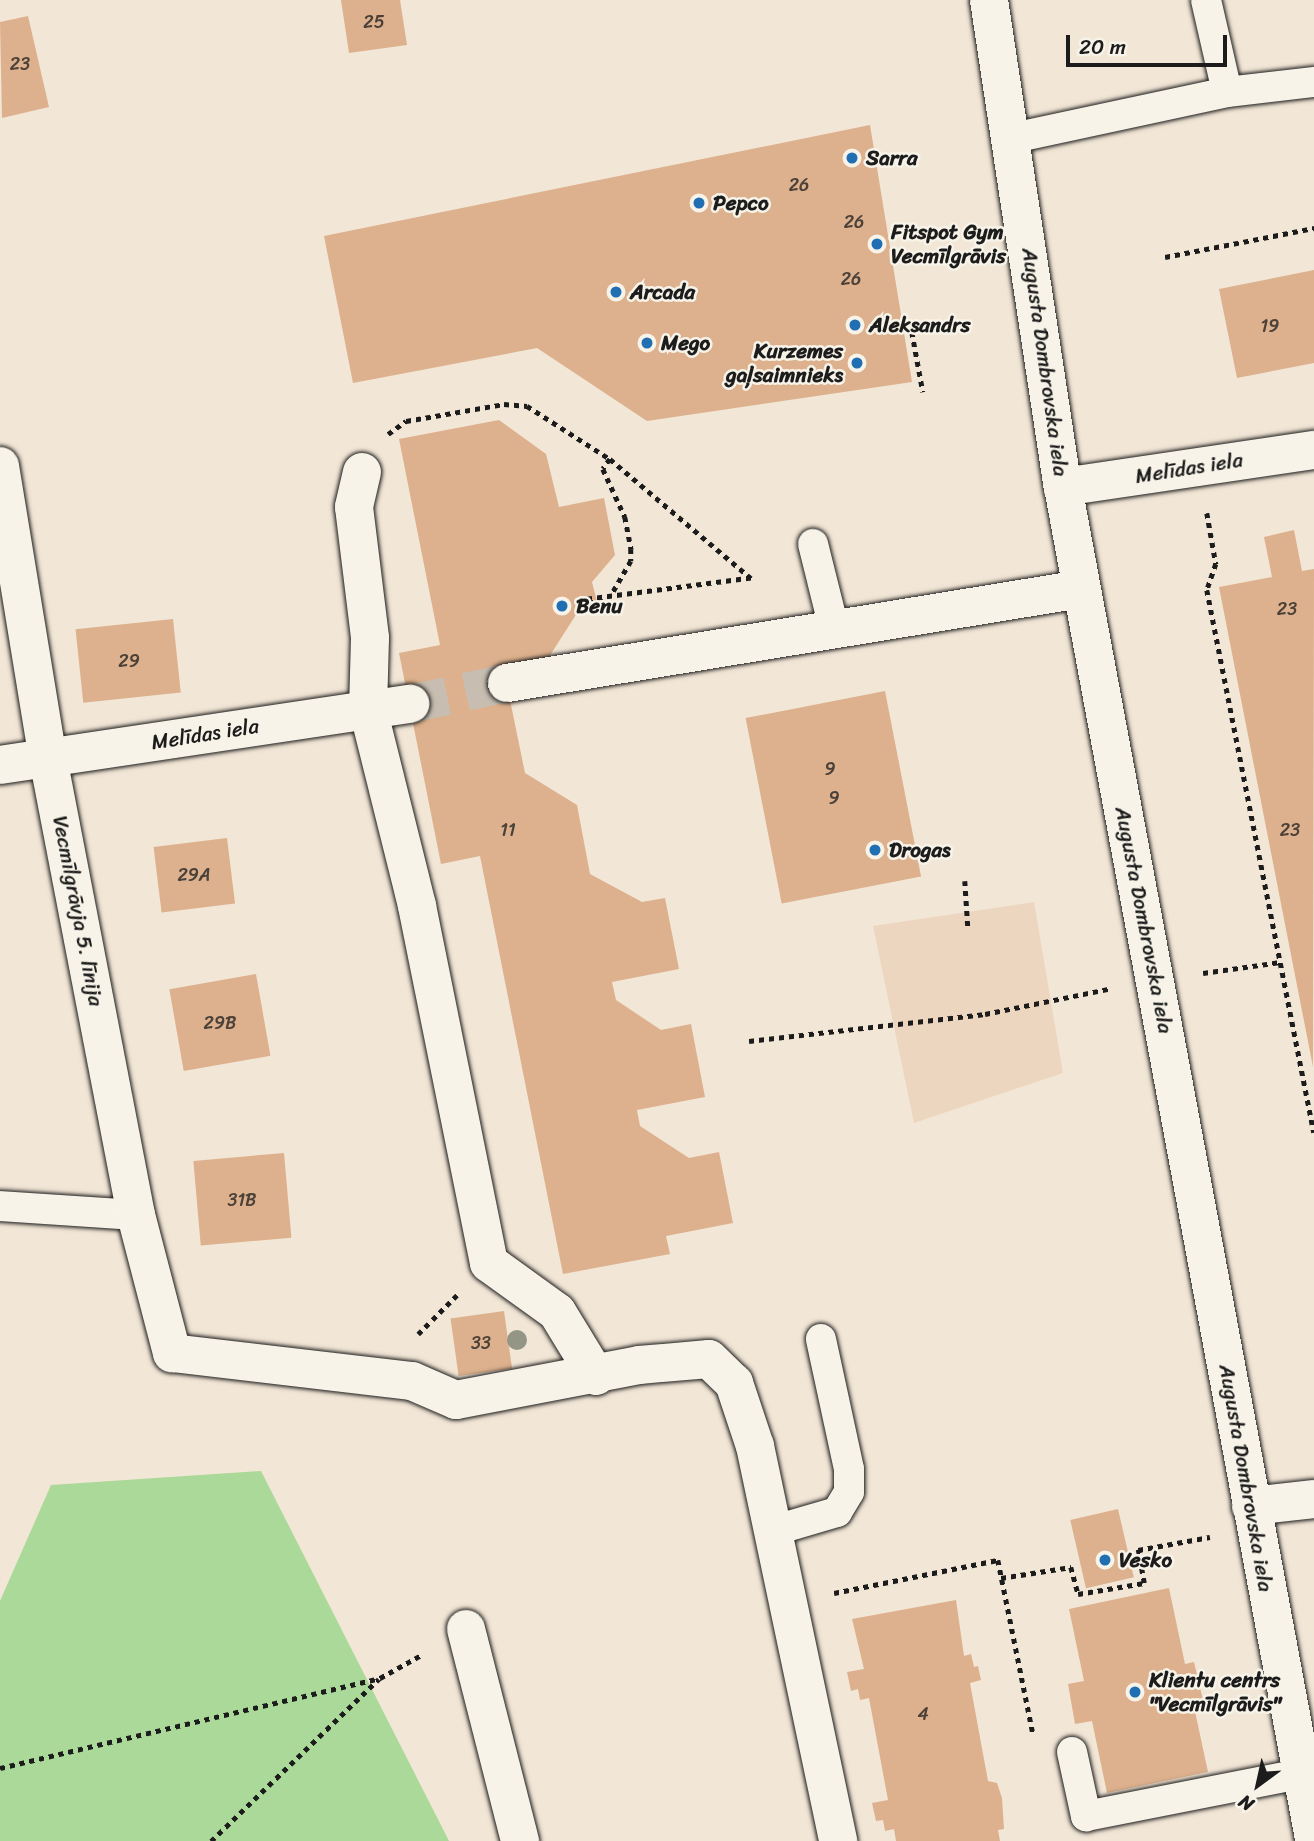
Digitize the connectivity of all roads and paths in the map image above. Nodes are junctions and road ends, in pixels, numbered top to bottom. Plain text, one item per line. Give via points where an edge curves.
1 (989, 0) edge
2 (1206, 0) edge
3 (1314, 82) edge
4 (1227, 92) junction
5 (1013, 138) junction
6 (1314, 228) edge
7 (1165, 257) dead end
8 (912, 332) dead end
9 (923, 392) dead end
10 (1314, 450) edge
11 (610, 459) junction
12 (0, 466) edge
13 (362, 472) joint
14 (1063, 487) junction
15 (1209, 521) dead end
16 (813, 544) dead end
17 (1082, 589) junction
18 (612, 594) junction
19 (581, 600) dead end
20 (834, 628) junction
21 (507, 683) tunnel mouth
22 (410, 704) tunnel mouth
23 (368, 709) junction
24 (48, 758) junction
25 (0, 765) edge
26 (965, 881) dead end
27 (968, 928) dead end
28 (1280, 962) junction
29 (1156, 981) junction
30 (749, 1041) dead end
31 (1314, 1133) edge
32 (0, 1206) edge
33 (136, 1215) junction
34 (489, 1263) junction
35 (821, 1339) dead end
36 (375, 1376) junction
37 (596, 1376) junction
38 (1314, 1499) edge
39 (1253, 1517) junction
40 (772, 1531) junction
41 (1002, 1578) junction
42 (789, 1601) junction
43 (466, 1629) joint
44 (380, 1678) junction
45 (1036, 1747) dead end
46 (1072, 1752) dead end
47 (0, 1768) edge
48 (1301, 1774) junction
49 (1314, 1838) edge
50 (211, 1841) edge
51 (520, 1841) edge
52 (838, 1841) edge

1 - 5 street, Augusta Dombrovska iela
2 - 4 lane
3 - 4 lane
4 - 5 lane
5 - 14 street, Augusta Dombrovska iela
6 - 7 path
8 - 9 path
10 - 14 street, Melīdas iela
11 - 13 path via 527,406 504,404 406,421 383,438
11 - 18 path via 603,469 625,517 631,549 631,561
11 - 18 path via 751,578
12 - 24 street, Vecmīlgrāvja 5. līnija
13 - 23 street via 354,507 370,638
14 - 17 street, Augusta Dombrovska iela
15 - 28 path via 1216,564 1207,590
16 - 20 lane
17 - 20 street
17 - 29 street, Augusta Dombrovska iela
18 - 19 path
20 - 21 street
22 - 23 street, Melīdas iela
23 - 24 street, Melīdas iela
23 - 34 street via 417,906
24 - 25 street, Melīdas iela
24 - 33 street, Vecmīlgrāvja 5. līnija
26 - 27 path
28 - 29 path
28 - 31 path
29 - 30 path via 985,1014
29 - 39 street, Augusta Dombrovska iela
32 - 33 lane
33 - 36 street, Vecmīlgrāvja 5. līnija via 172,1353
34 - 36 path
34 - 37 street via 557,1312
35 - 40 lane via 849,1469 849,1492 837,1512
36 - 37 street via 412,1381 456,1400
37 - 40 street via 639,1365 709,1359 734,1383 755,1446
38 - 39 street
39 - 41 path via 1138,1550 1144,1583 1078,1594 1071,1567
39 - 48 street, Augusta Dombrovska iela
40 - 42 street
41 - 42 path via 998,1560
41 - 45 path
42 - 52 street
43 - 44 path
43 - 51 street
44 - 47 path
44 - 50 path
46 - 48 lane via 1086,1816
48 - 49 street, Augusta Dombrovska iela

